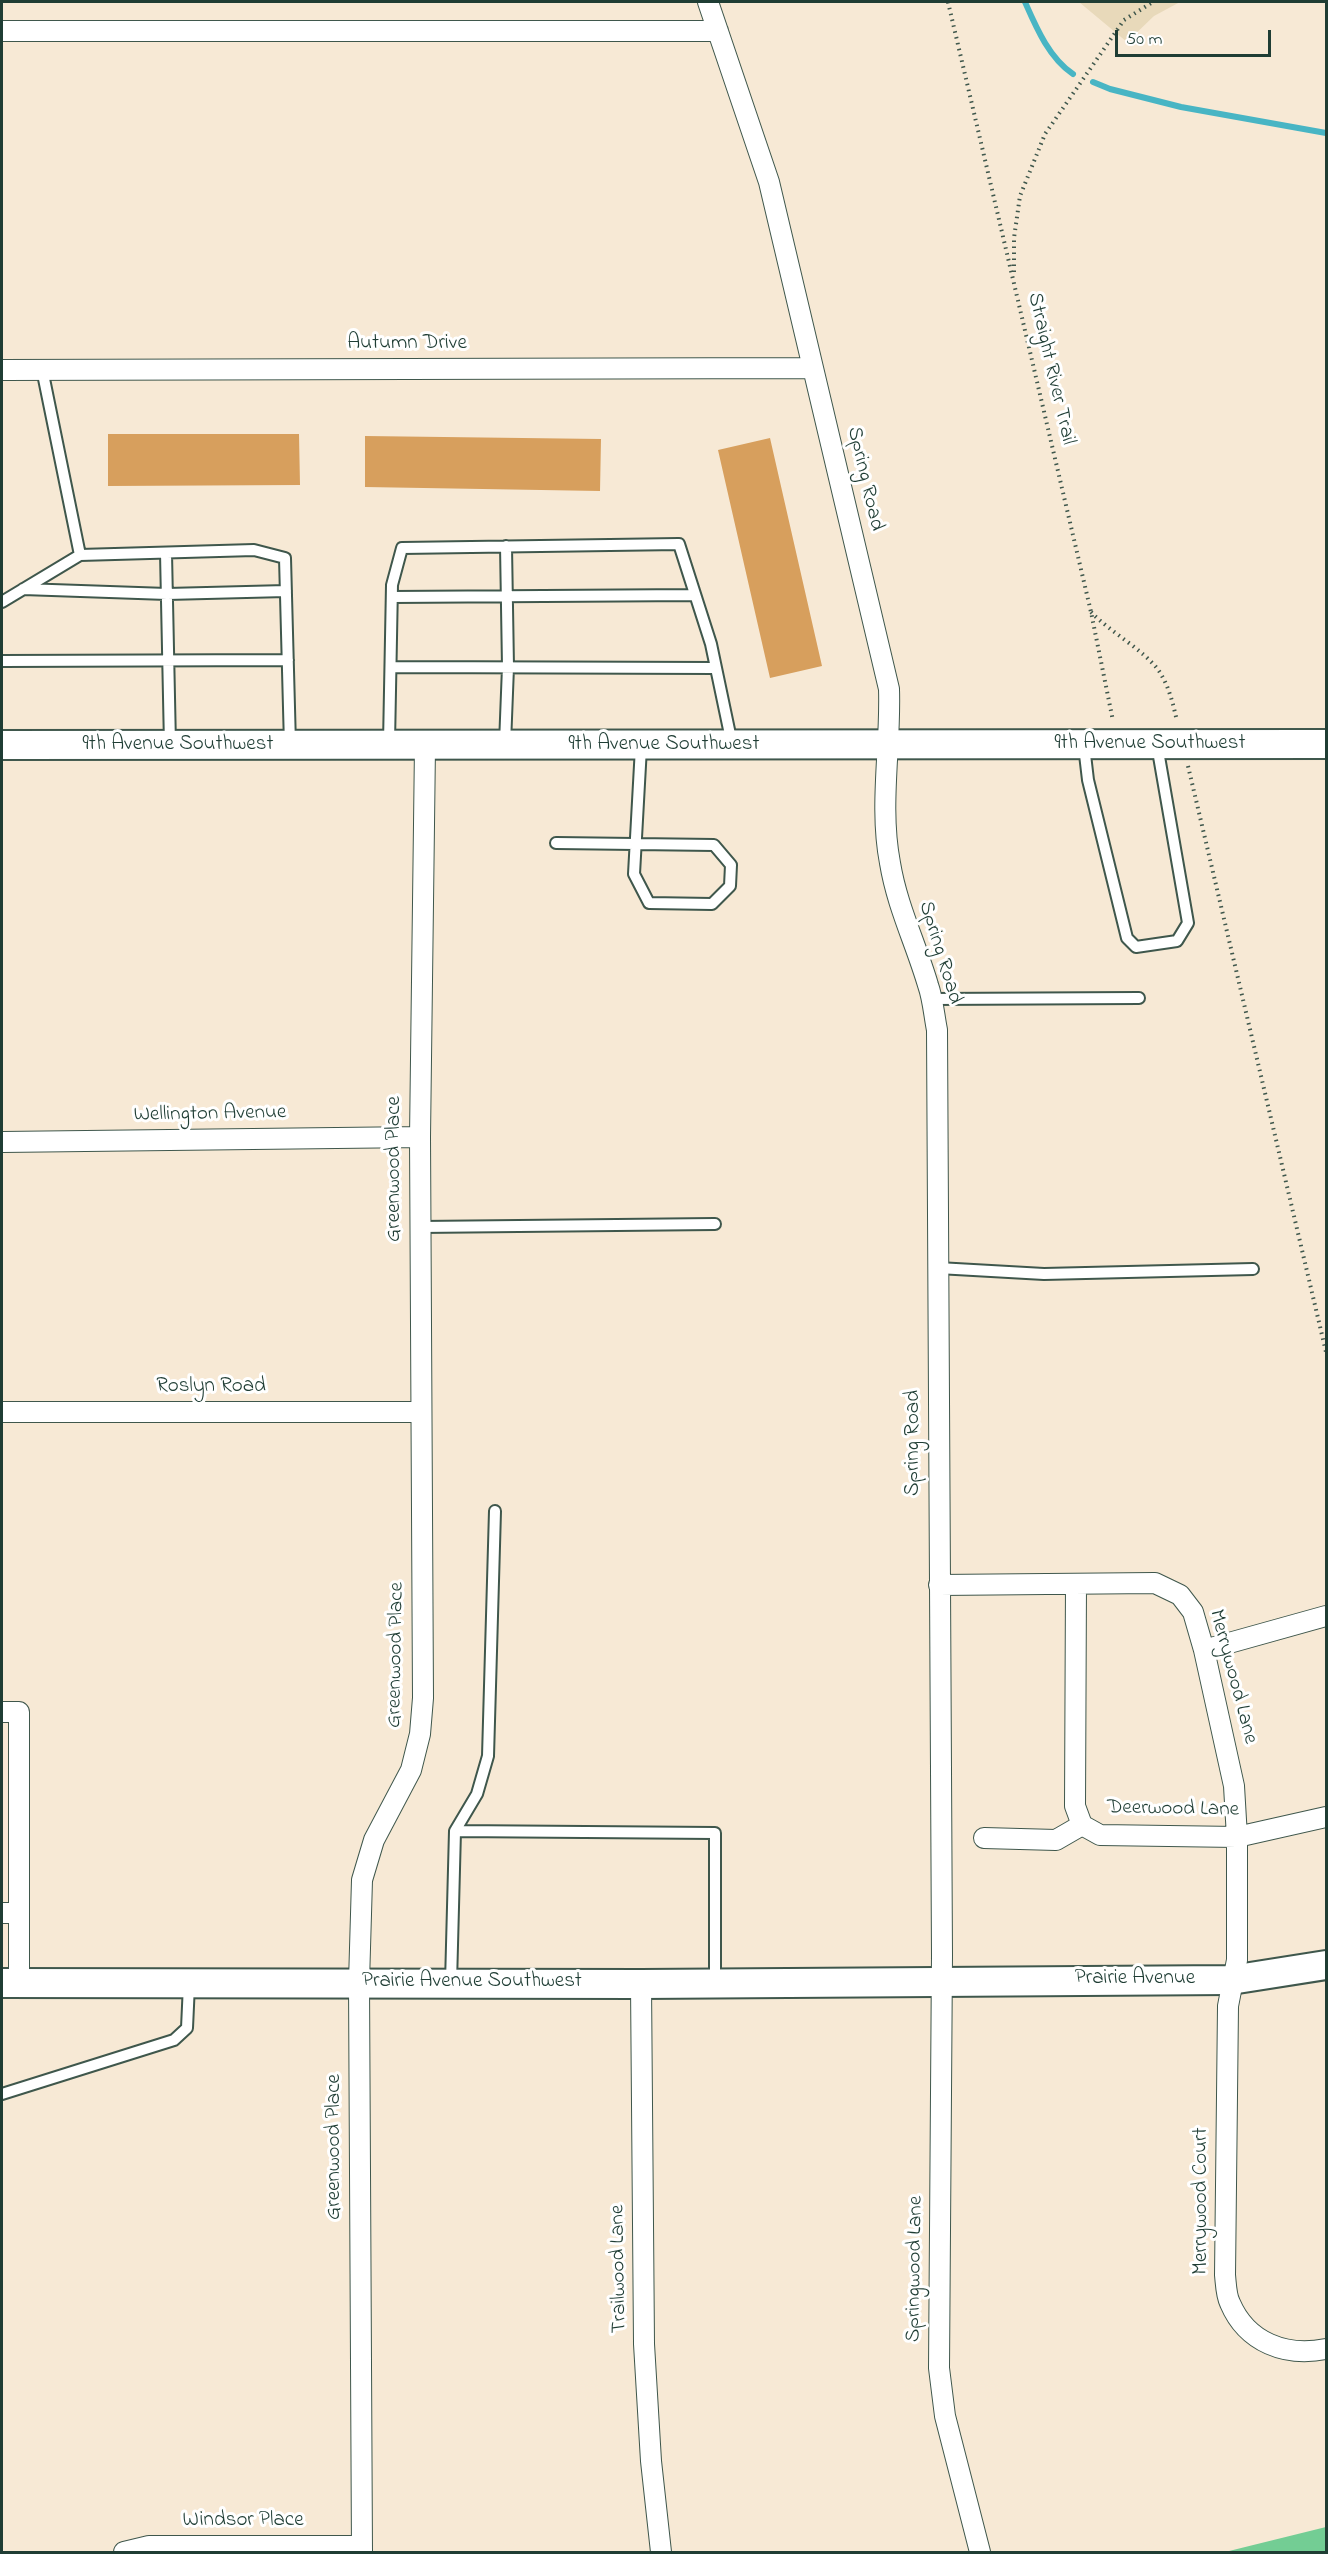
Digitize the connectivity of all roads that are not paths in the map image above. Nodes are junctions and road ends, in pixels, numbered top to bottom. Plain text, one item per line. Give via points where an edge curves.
1 (708, 2) edge
2 (2, 31) edge
3 (718, 31) junction
4 (813, 368) junction
5 (2, 369) edge
6 (42, 369) junction
7 (506, 546) junction
8 (166, 553) junction
9 (80, 555) junction
10 (22, 589) junction
11 (286, 591) junction
12 (167, 594) junction
13 (695, 595) junction
14 (507, 596) junction
15 (392, 597) junction
16 (2, 602) edge
17 (288, 660) junction
18 (2, 661) edge
19 (169, 661) junction
20 (391, 667) junction
21 (508, 667) junction
22 (716, 668) junction
23 (1326, 744) edge
24 (2, 745) edge
25 (1084, 745) junction
26 (1170, 745) junction
27 (170, 746) junction
28 (290, 746) junction
29 (389, 746) junction
30 (424, 746) junction
31 (505, 746) junction
32 (641, 746) junction
33 (733, 746) junction
34 (889, 746) junction
35 (556, 843) dead end
36 (636, 843) junction
37 (1139, 998) dead end
38 (931, 999) junction
39 (420, 1137) junction
40 (2, 1142) edge
41 (715, 1224) dead end
42 (420, 1227) junction
43 (938, 1268) junction
44 (1253, 1269) dead end
45 (2, 1412) edge
46 (420, 1412) junction
47 (495, 1511) dead end
48 (1076, 1584) junction
49 (939, 1585) junction
50 (1326, 1616) edge
51 (1204, 1650) junction
52 (2, 1712) edge
53 (1326, 1817) edge
54 (1082, 1825) junction
55 (455, 1831) junction
56 (1237, 1837) junction
57 (984, 1838) dead end
58 (10, 1913) edge
59 (1326, 1965) edge
60 (942, 1980) junction
61 (1232, 1980) junction
62 (359, 1982) junction
63 (715, 1982) junction
64 (10, 1983) edge
65 (189, 1983) junction
66 (451, 1983) junction
67 (641, 1984) junction
68 (2, 2094) edge
69 (1326, 2349) edge
70 (362, 2549) edge
71 (124, 2553) edge
72 (662, 2553) edge
73 (980, 2553) edge

1 - 3 street, Spring Road
2 - 3 street
3 - 4 street, Spring Road via 770,182
4 - 6 street, Autumn Drive
4 - 34 street, Spring Road via 889,689
5 - 6 street, Autumn Drive
6 - 9 lane
7 - 13 lane via 679,544
7 - 14 lane
7 - 15 lane via 402,548
8 - 9 lane
8 - 11 lane via 254,550 285,558
8 - 12 lane
9 - 10 lane
10 - 12 lane
10 - 16 lane
11 - 12 lane
11 - 17 lane
12 - 19 lane
13 - 14 lane
13 - 22 lane
14 - 15 lane
14 - 21 lane
15 - 20 lane
17 - 19 lane
17 - 28 lane
18 - 19 lane
19 - 27 lane
20 - 21 lane
20 - 29 lane
21 - 22 lane
21 - 31 lane
22 - 33 lane
23 - 26 street, 9th Avenue Southwest
24 - 27 street, 9th Avenue Southwest
25 - 26 street, 9th Avenue Southwest
25 - 26 lane via 1088,780 1127,938 1136,947 1177,941 1188,923
25 - 34 street, 9th Avenue Southwest
27 - 28 street, 9th Avenue Southwest
28 - 29 street, 9th Avenue Southwest
29 - 30 street, 9th Avenue Southwest
30 - 31 street, 9th Avenue Southwest
30 - 39 street, Greenwood Place
31 - 32 street, 9th Avenue Southwest
32 - 33 street, 9th Avenue Southwest
32 - 36 lane
33 - 34 street, 9th Avenue Southwest
34 - 38 street, Spring Road via 885,820 889,862
35 - 36 lane
36 - 36 lane via 634,874 649,903 712,904 730,886 732,865 714,845
37 - 38 lane
38 - 43 street, Spring Road via 937,1030
39 - 40 street, Wellington Avenue
39 - 42 street, Greenwood Place
41 - 42 lane
42 - 46 street, Greenwood Place
43 - 44 lane via 1044,1274
43 - 49 street, Spring Road
45 - 46 street, Roslyn Road
46 - 62 street, Greenwood Place via 420,1734 411,1770 374,1840 362,1880
47 - 55 lane via 488,1756 477,1794
48 - 49 street, Merrywood Lane
48 - 51 street, Merrywood Lane via 1155,1582 1180,1595 1193,1612
48 - 54 street, Deerwood Lane via 1075,1806
49 - 60 street, Spring Road
50 - 51 street
51 - 56 street, Merrywood Lane via 1234,1786
52 - 58 street via 19,1712
53 - 56 street, Deerwood Lane
54 - 56 street, Deerwood Lane via 1100,1834
54 - 57 street via 1056,1840
55 - 63 lane via 715,1833
55 - 66 lane
56 - 61 street, Merrywood Lane via 1237,1960
58 - 64 street
59 - 61 street, Prairie Avenue
60 - 61 street, Prairie Avenue
60 - 63 street, Prairie Avenue Southwest
60 - 73 street, Springwood Lane via 939,2368 945,2416
61 - 69 street, Merrywood Court via 1228,2006 1225,2275 1229,2301 1240,2321 1258,2340 1282,2351
62 - 65 street, Prairie Avenue Southwest
62 - 66 street, Prairie Avenue Southwest
62 - 70 street, Greenwood Place
63 - 67 street, Prairie Avenue Southwest
64 - 65 street, Prairie Avenue Southwest
65 - 68 lane via 187,2028 174,2040
66 - 67 street, Prairie Avenue Southwest
67 - 72 street, Trailwood Lane via 644,2344 651,2461
70 - 71 street, Windsor Place via 149,2546

